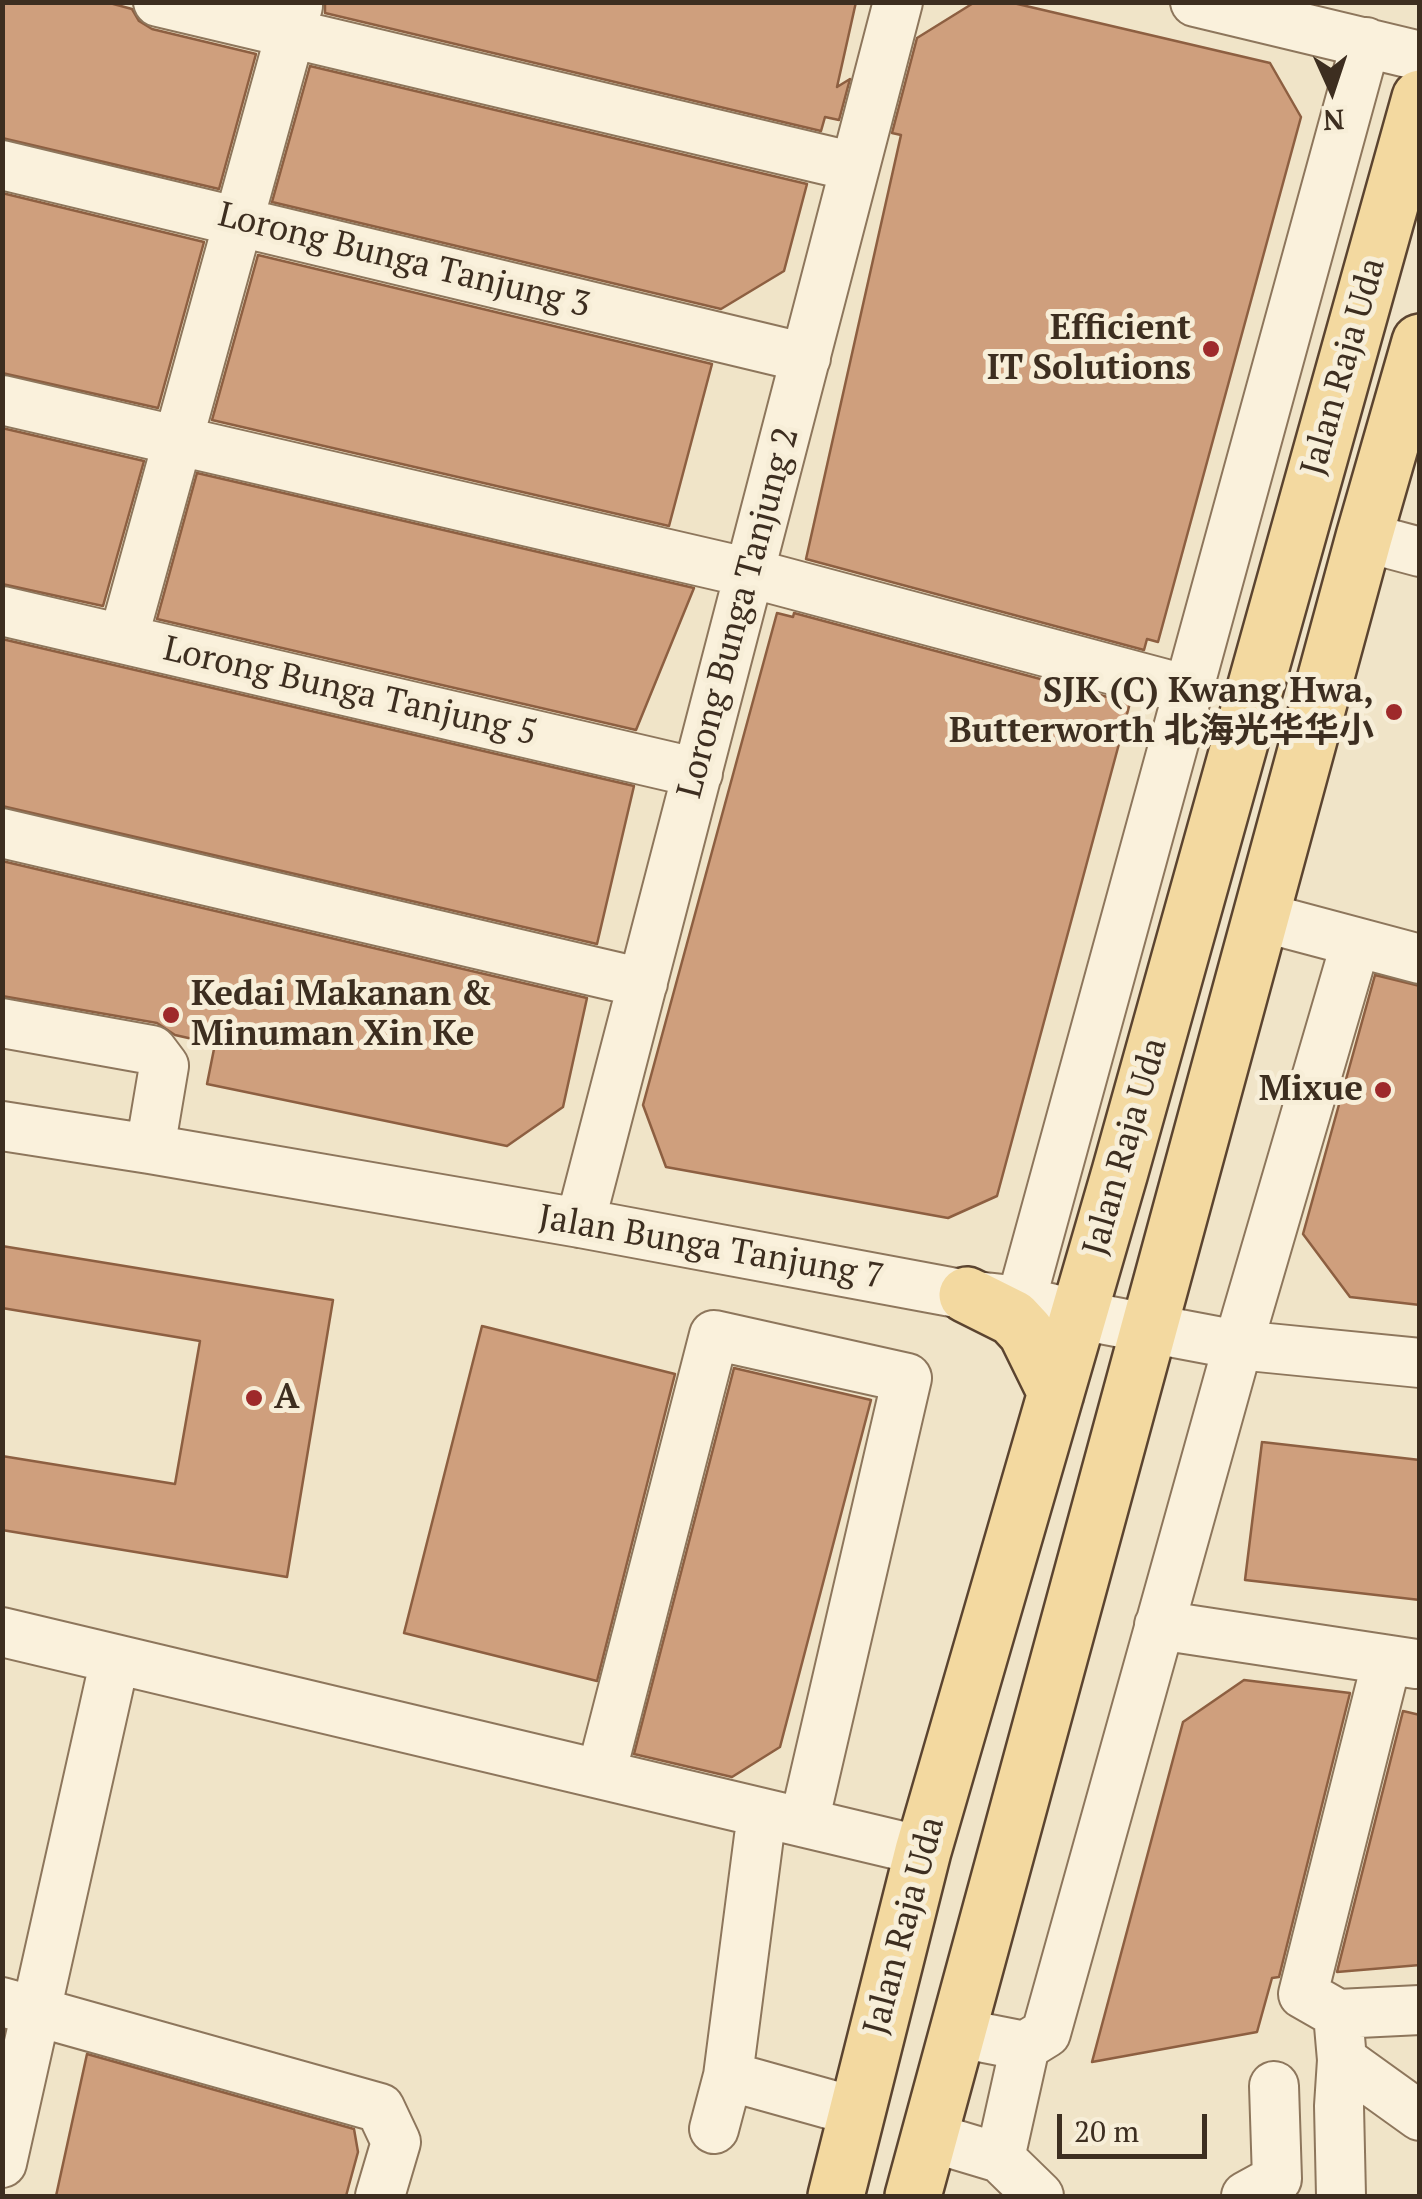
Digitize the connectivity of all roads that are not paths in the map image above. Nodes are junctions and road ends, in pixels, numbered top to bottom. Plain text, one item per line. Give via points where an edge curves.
1 (158, 2) edge
2 (898, 2) edge
3 (1196, 2) edge
4 (295, 18) edge
5 (1366, 42) junction
6 (1420, 56) edge
7 (1420, 98) edge
8 (2, 165) edge
9 (855, 168) junction
10 (238, 221) junction
11 (1420, 342) edge
12 (806, 358) junction
13 (2, 400) edge
14 (178, 441) junction
15 (1364, 537) junction
16 (1420, 552) edge
17 (750, 573) junction
18 (2, 611) edge
19 (123, 639) junction
20 (1188, 690) junction
21 (698, 773) junction
22 (2, 833) edge
23 (1262, 917) junction
24 (1356, 942) junction
25 (1420, 959) edge
26 (643, 983) junction
27 (2, 1023) edge
28 (2, 1126) edge
29 (150, 1149) junction
30 (1120, 1172) junction
31 (1189, 1185) junction
32 (580, 1224) junction
33 (967, 1295) junction
34 (1020, 1301) junction
35 (1079, 1316) junction
36 (1149, 1329) junction
37 (1238, 1344) junction
38 (1420, 1363) edge
39 (1056, 1393) junction
40 (1159, 1625) junction
41 (2, 1632) edge
42 (116, 1659) junction
43 (1403, 1662) edge
44 (601, 1774) junction
45 (783, 1818) junction
46 (924, 1851) junction
47 (19, 2006) edge
48 (1420, 2010) edge
49 (1338, 2014) junction
50 (959, 2033) junction
51 (1035, 2040) junction
52 (1342, 2060) junction
53 (728, 2076) junction
54 (1274, 2086) dead end
55 (857, 2112) junction
56 (1420, 2116) edge
57 (714, 2129) dead end
58 (930, 2137) junction
59 (1000, 2158) junction
60 (2, 2163) edge
61 (380, 2196) edge
62 (836, 2196) edge
63 (913, 2196) edge
64 (1038, 2196) edge
65 (1246, 2196) edge
66 (1341, 2196) edge

1 - 4 street
2 - 9 street, Lorong Bunga Tanjung 2
3 - 5 street
4 - 9 street
4 - 10 street
5 - 6 street
5 - 20 street
7 - 30 main road, Jalan Raja Uda
8 - 10 street, Lorong Bunga Tanjung 3
9 - 12 street, Lorong Bunga Tanjung 2
10 - 12 street, Lorong Bunga Tanjung 3
10 - 14 street
11 - 15 main road, Jalan Raja Uda
12 - 17 street, Lorong Bunga Tanjung 2
13 - 14 street
14 - 17 street
14 - 19 street
15 - 16 street
15 - 23 main road, Jalan Raja Uda
17 - 20 street
17 - 21 street, Lorong Bunga Tanjung 2
18 - 19 street, Lorong Bunga Tanjung 5
19 - 21 street, Lorong Bunga Tanjung 5
20 - 34 street
21 - 26 street, Lorong Bunga Tanjung 2
22 - 26 street
23 - 24 street
23 - 31 main road, Jalan Raja Uda
24 - 25 street
24 - 37 street
26 - 32 street, Lorong Bunga Tanjung 2
27 - 29 street via 152,1050 164,1066
28 - 29 street, Jalan Bunga Tanjung 7
29 - 32 street, Jalan Bunga Tanjung 7
30 - 31 main road via 1139,1189 1161,1194
30 - 35 main road, Jalan Raja Uda
31 - 36 main road, Jalan Raja Uda
32 - 33 street, Jalan Bunga Tanjung 7
33 - 34 street, Jalan Bunga Tanjung 7
33 - 39 main road via 1026,1332
34 - 35 street, Jalan Bunga Tanjung 7
35 - 36 street, Jalan Bunga Tanjung 7
35 - 39 main road, Jalan Raja Uda
36 - 37 street, Jalan Bunga Tanjung 7
36 - 50 main road, Jalan Raja Uda
37 - 38 street, Jalan Bunga Tanjung 7
37 - 40 street
39 - 46 main road, Jalan Raja Uda
40 - 43 street
40 - 51 street
41 - 42 street
42 - 44 street
42 - 47 street
43 - 49 street via 1303,1994
44 - 45 street
44 - 45 street via 714,1334 907,1378
45 - 46 street
45 - 53 street
46 - 55 main road, Jalan Raja Uda
47 - 60 street
47 - 61 street via 380,2108 396,2142
48 - 49 street
49 - 52 street
50 - 51 street
50 - 58 main road, Jalan Raja Uda
51 - 59 street
52 - 56 street
52 - 66 street
53 - 55 street
53 - 57 street
54 - 65 street via 1278,2179
55 - 62 main road, Jalan Raja Uda
58 - 59 street
58 - 63 main road, Jalan Raja Uda
59 - 64 street

